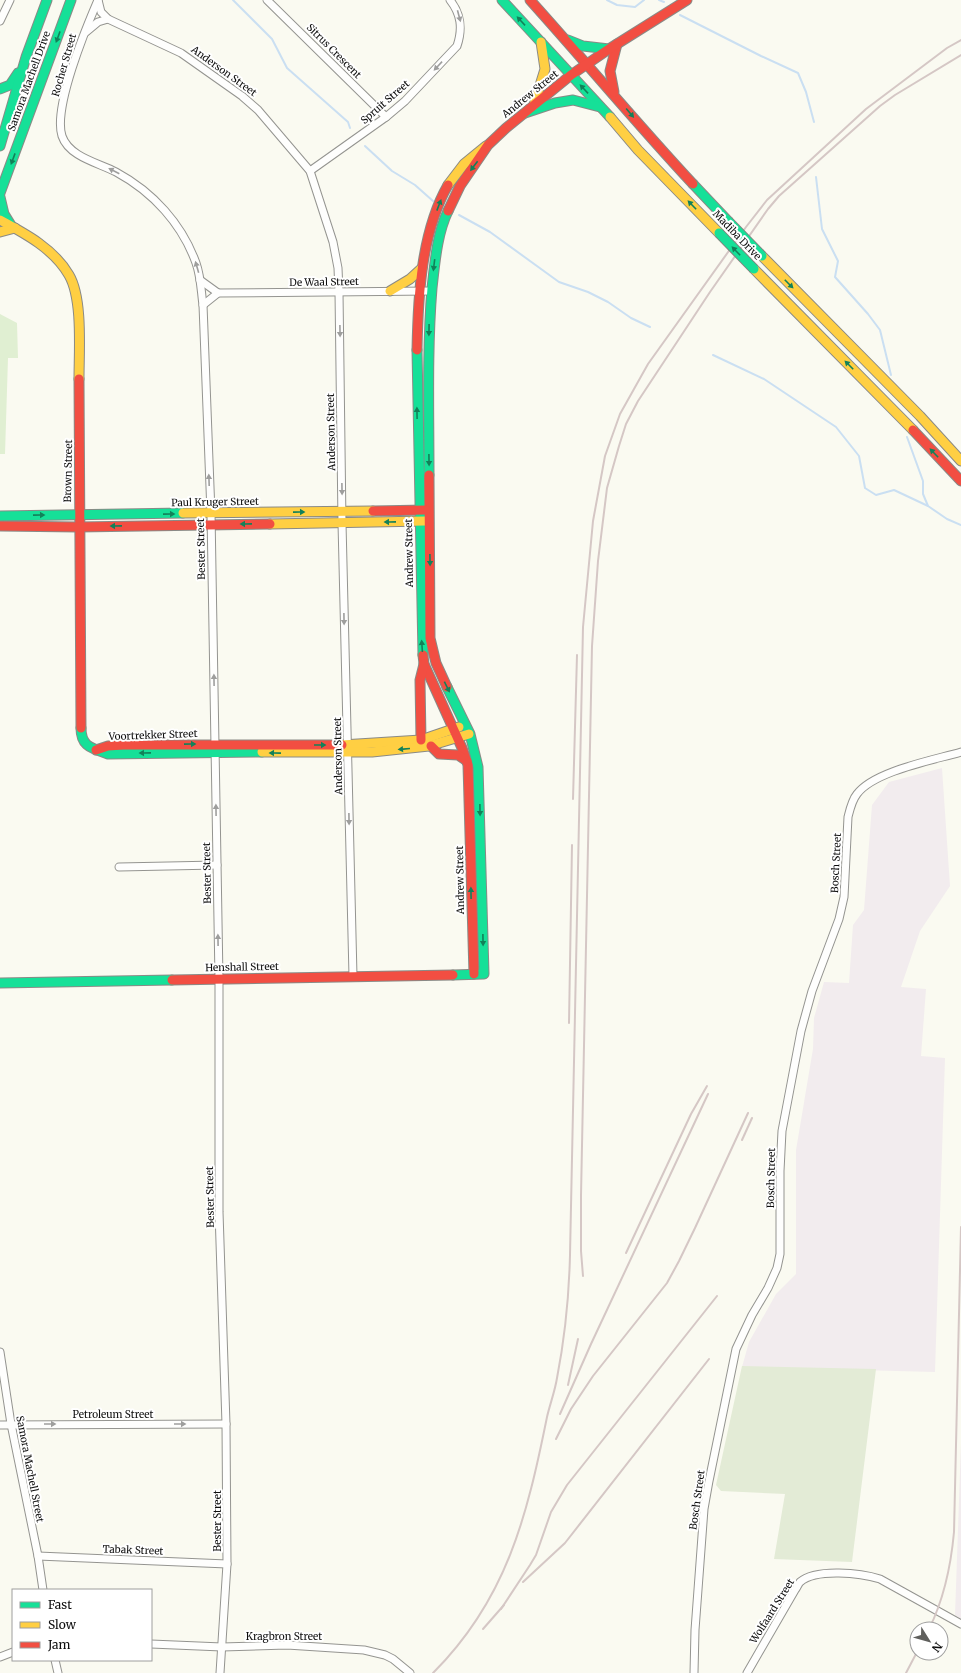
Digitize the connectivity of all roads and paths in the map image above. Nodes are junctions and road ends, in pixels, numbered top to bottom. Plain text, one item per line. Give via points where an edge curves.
1 (10, 0) edge
2 (47, 0) edge
3 (71, 0) edge
4 (98, 0) edge
5 (267, 0) edge
6 (450, 0) edge
7 (502, 0) edge
8 (530, 0) edge
9 (687, 0) edge
10 (108, 19) junction
11 (0, 22) edge
12 (83, 34) junction
13 (565, 39) junction
14 (541, 42) junction
15 (613, 47) junction
16 (26, 57) junction
17 (588, 64) junction
18 (572, 75) junction
19 (0, 89) edge
20 (614, 95) junction
21 (534, 105) junction
22 (601, 107) junction
23 (525, 113) junction
24 (386, 117) junction
25 (62, 138) joint
26 (488, 145) junction
27 (0, 146) edge
28 (310, 171) junction
29 (0, 193) edge
30 (0, 198) edge
31 (0, 220) edge
32 (13, 228) junction
33 (0, 232) edge
34 (422, 268) junction
35 (200, 280) junction
36 (390, 291) junction
37 (420, 291) junction
38 (431, 291) junction
39 (340, 292) junction
40 (218, 293) junction
41 (203, 305) junction
42 (920, 416) junction
43 (961, 452) edge
44 (961, 461) edge
45 (961, 481) edge
46 (420, 510) junction
47 (430, 510) junction
48 (342, 512) junction
49 (211, 513) junction
50 (79, 515) junction
51 (0, 516) edge
52 (429, 521) junction
53 (419, 522) junction
54 (342, 523) junction
55 (210, 524) junction
56 (0, 526) edge
57 (78, 527) junction
58 (424, 664) junction
59 (467, 729) junction
60 (455, 734) junction
61 (420, 740) junction
62 (431, 746) junction
63 (215, 748) junction
64 (348, 749) junction
65 (96, 750) joint
66 (961, 752) edge
67 (467, 760) junction
68 (217, 865) junction
69 (119, 867) dead end
70 (474, 974) junction
71 (484, 974) joint
72 (353, 976) junction
73 (219, 979) junction
74 (0, 983) edge
75 (0, 1352) edge
76 (11, 1424) junction
77 (226, 1424) junction
78 (0, 1425) edge
79 (38, 1556) junction
80 (227, 1564) junction
81 (43, 1589) edge
82 (961, 1624) edge
83 (152, 1644) edge
84 (222, 1647) junction
85 (12, 1652) edge
86 (0, 1657) edge
87 (55, 1661) edge
88 (58, 1673) edge
89 (220, 1673) edge
90 (410, 1673) edge
91 (694, 1673) edge
92 (747, 1673) edge

1 - 11 street
2 - 16 main road, Samora Machell Drive
3 -> 29 main road, Samora Machell Drive
4 - 10 street via 101,12
4 - 12 street, Rocher Street
5 - 24 street, Sitrus Crescent
6 -> 24 street, Spruit Street via 461,20 461,36 457,46
14 -> 7 main road, Madiba Drive
8 - 13 main road, Madiba Drive
9 - 15 main road, Andrew Street
10 - 12 street via 92,26
10 - 28 street, Anderson Street via 181,53 242,96 258,110
12 - 25 street, Rocher Street via 65,95
13 - 15 main road via 584,46
13 - 17 main road, Madiba Drive
14 - 18 main road, Madiba Drive
14 - 21 main road via 545,68
15 - 17 main road, Andrew Street
15 - 20 main road via 610,71
16 - 19 main road via 13,81
16 - 27 main road, Samora Machell Drive
17 - 18 main road, Andrew Street
17 - 20 main road, Madiba Drive
18 - 21 main road, Andrew Street
22 -> 18 main road, Madiba Drive
20 -> 42 main road, Madiba Drive, bridge via 728,221
21 - 23 main road, Andrew Street
22 - 23 main road via 575,100 563,101
45 -> 22 main road, Madiba Drive, bridge via 877,392 638,150
23 - 26 main road, Andrew Street
24 - 28 street, Spruit Street
35 -> 25 street, Bester Street via 188,244 180,228 165,210 147,193 117,173 81,156
34 -> 26 main road, Andrew Street via 428,237 442,198 467,160
26 -> 38 main road, Andrew Street via 452,201 439,240
28 - 39 street, Anderson Street via 333,242
30 - 32 main road via 4,214
31 - 32 main road, Brown Street
32 - 33 main road
32 - 50 main road, Brown Street via 39,243 56,257 70,276 74,287 79,349
34 - 36 main road
34 - 37 main road, Andrew Street
35 - 40 street
35 - 41 street, Bester Street
36 - 37 street, De Waal Street
36 - 39 street, De Waal Street
37 - 38 street, De Waal Street
46 -> 37 main road, Andrew Street via 417,399
38 -> 47 main road, Andrew Street via 428,399
39 - 40 street, De Waal Street
39 -> 48 street, Anderson Street
40 - 41 street
49 -> 41 street, Bester Street
42 - 43 main road
42 - 44 main road, Madiba Drive
46 - 47 main road, Paul Kruger Street
46 - 48 main road, Paul Kruger Street
46 - 53 main road, Andrew Street
47 - 52 main road, Andrew Street
49 -> 48 main road, Paul Kruger Street
48 - 54 street, Anderson Street
50 -> 49 main road, Paul Kruger Street
49 - 55 street, Bester Street
51 -> 50 main road, Paul Kruger Street
50 - 57 main road, Brown Street
52 - 53 main road
52 -> 59 main road, Andrew Street via 432,651
53 -> 54 main road
58 -> 53 main road, Andrew Street
54 -> 55 main road
54 -> 64 street, Anderson Street
55 -> 57 main road
63 -> 55 street, Bester Street
56 - 57 main road
57 - 65 main road, Brown Street via 81,732 84,743
58 - 60 main road, Andrew Street
58 - 61 main road via 420,680
59 - 60 main road, Voortrekker Street
59 -> 71 main road, Andrew Street via 475,749 478,767
60 - 61 main road, Voortrekker Street
60 - 62 main road, Voortrekker Street
60 - 67 main road, Andrew Street
61 - 64 main road, Voortrekker Street
62 -> 64 main road, Voortrekker Street
62 - 67 main road via 441,755 456,755
63 - 64 main road, Voortrekker Street
63 - 65 main road, Voortrekker Street via 108,754
68 -> 63 street, Bester Street
64 -> 72 street, Anderson Street
66 - 91 street, Bosch Street via 873,780 857,794 848,816 844,897 801,1031 782,1131 780,1254 768,1288 736,1349 709,1481 704,1509
70 -> 67 main road, Andrew Street
68 - 69 street
73 -> 68 street, Bester Street
70 - 71 main road, Henshall Street
70 - 72 main road, Henshall Street
72 - 73 main road, Henshall Street
73 - 74 main road, Henshall Street
73 - 77 street, Bester Street via 219,1212
75 - 76 street, Samora Machell Street
76 -> 77 street, Petroleum Street
76 - 78 street, Petroleum Street
76 - 79 street, Samora Machell Street
77 - 80 street, Bester Street
79 - 80 street, Tabak Street
79 - 81 street, Samora Machell Street
80 - 84 street, Bester Street
82 - 92 street, Wolfaard Street via 880,1579 866,1575 816,1575 801,1582 795,1590
83 - 84 street, Kragbron Street
84 - 89 street, Bester Street
84 - 90 street, Kragbron Street via 287,1645 364,1650 393,1658
85 - 86 street
87 - 88 street

